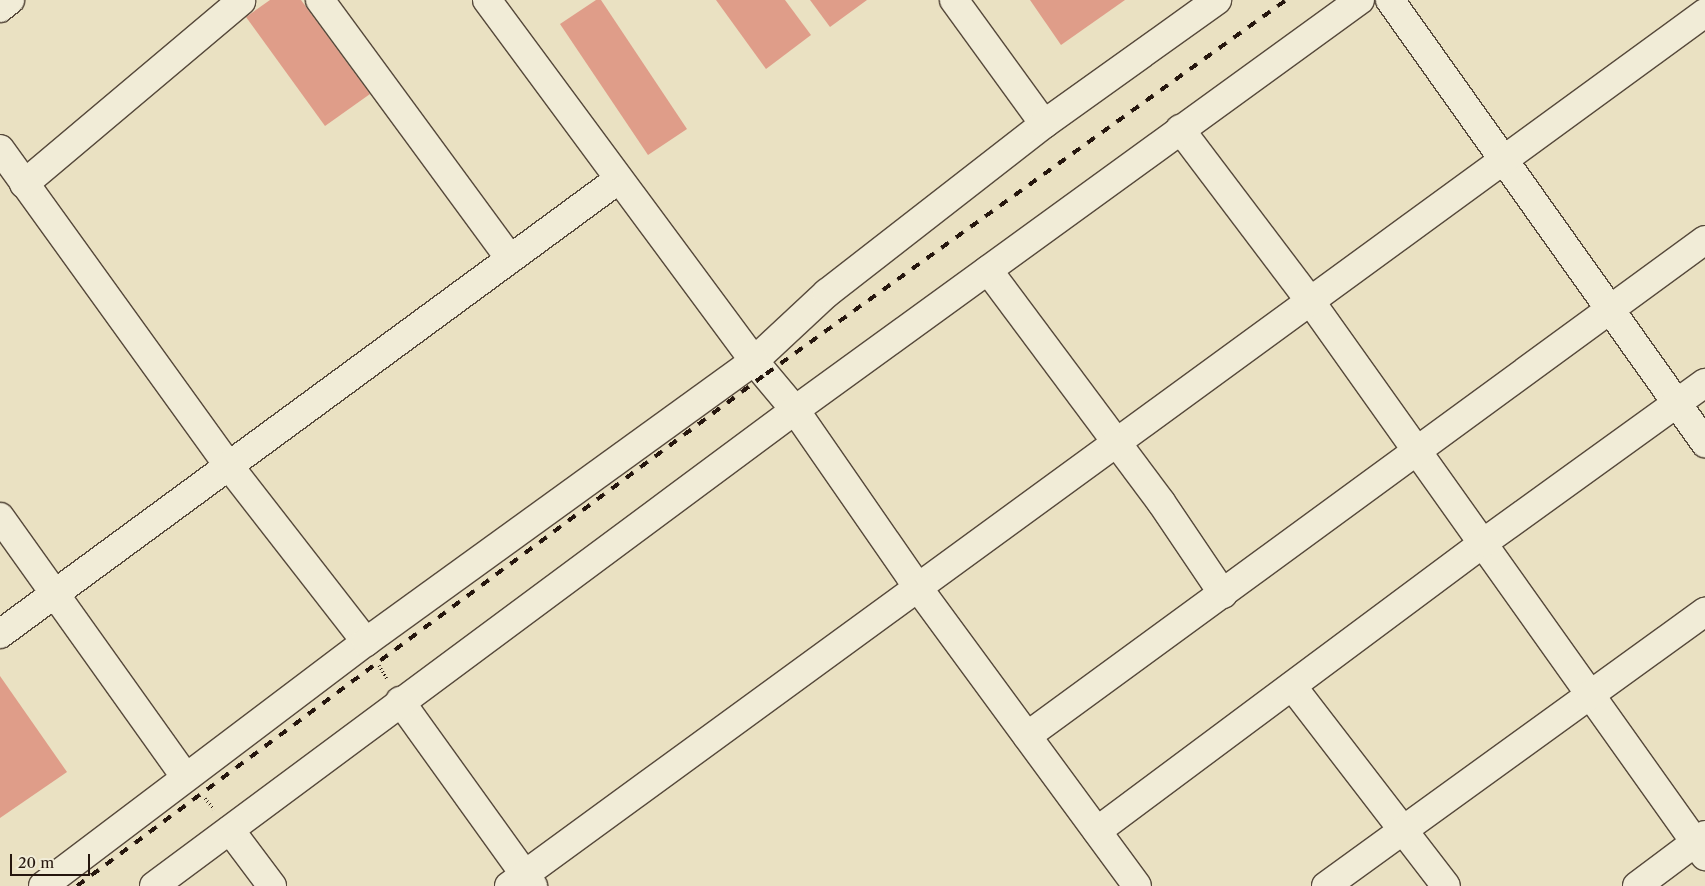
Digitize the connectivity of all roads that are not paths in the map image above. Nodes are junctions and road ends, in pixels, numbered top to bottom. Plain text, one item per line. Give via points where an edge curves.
1 (10, 0) edge
2 (320, 0) edge
3 (487, 0) edge
4 (954, 0) edge
5 (1217, 0) edge
6 (1360, 0) edge
7 (1390, 0) edge
8 (241, 1) edge
9 (0, 8) edge
10 (1701, 12) edge
11 (1044, 124) junction
12 (1180, 129) junction
13 (0, 149) edge
14 (1506, 159) junction
15 (618, 179) junction
16 (24, 184) junction
17 (1705, 240) edge
18 (510, 259) junction
19 (988, 270) junction
20 (1311, 302) junction
21 (1611, 310) junction
22 (754, 360) junction
23 (1705, 383) edge
24 (1677, 404) junction
25 (795, 410) junction
26 (1117, 444) junction
27 (1705, 444) edge
28 (1418, 452) junction
29 (229, 466) junction
30 (0, 517) edge
31 (1483, 543) junction
32 (919, 589) junction
33 (56, 593) junction
34 (1223, 594) junction
35 (1705, 612) edge
36 (0, 634) edge
37 (366, 642) junction
38 (1292, 686) junction
39 (1591, 695) junction
40 (400, 701) junction
41 (1027, 736) junction
42 (185, 776) junction
43 (1404, 829) junction
44 (230, 830) junction
45 (1097, 831) junction
46 (1702, 844) edge
47 (522, 882) edge
48 (43, 886) edge
49 (154, 886) edge
50 (272, 886) edge
51 (1137, 886) edge
52 (1326, 886) edge
53 (1446, 886) edge
54 (1637, 886) edge

1 - 9 street
2 - 18 street
3 - 15 street
4 - 11 street
5 - 11 street
6 - 12 street
7 - 14 street
8 - 16 street
10 - 14 street
11 - 22 street via 827,293
12 - 19 street
12 - 20 street
13 - 16 street
14 - 20 street
14 - 21 street
15 - 18 street
15 - 22 street
16 - 29 street
17 - 21 street
18 - 29 street
19 - 25 street
19 - 26 street
20 - 26 street
20 - 28 street
21 - 24 street
21 - 28 street
22 - 25 street
22 - 37 street
23 - 24 street
24 - 27 street
24 - 31 street
25 - 32 street
25 - 40 street
26 - 32 street
26 - 34 street
28 - 31 street
28 - 34 street
29 - 33 street
29 - 37 street
30 - 33 street
31 - 38 street
31 - 39 street
32 - 41 street
32 - 47 street
33 - 36 street
33 - 42 street
34 - 41 street
35 - 39 street
37 - 42 street
38 - 43 street
38 - 45 street
39 - 43 street
39 - 46 street
40 - 44 street
40 - 47 street
41 - 45 street
42 - 48 street
43 - 52 street
43 - 53 street
44 - 49 street
44 - 50 street
45 - 51 street
46 - 54 street

